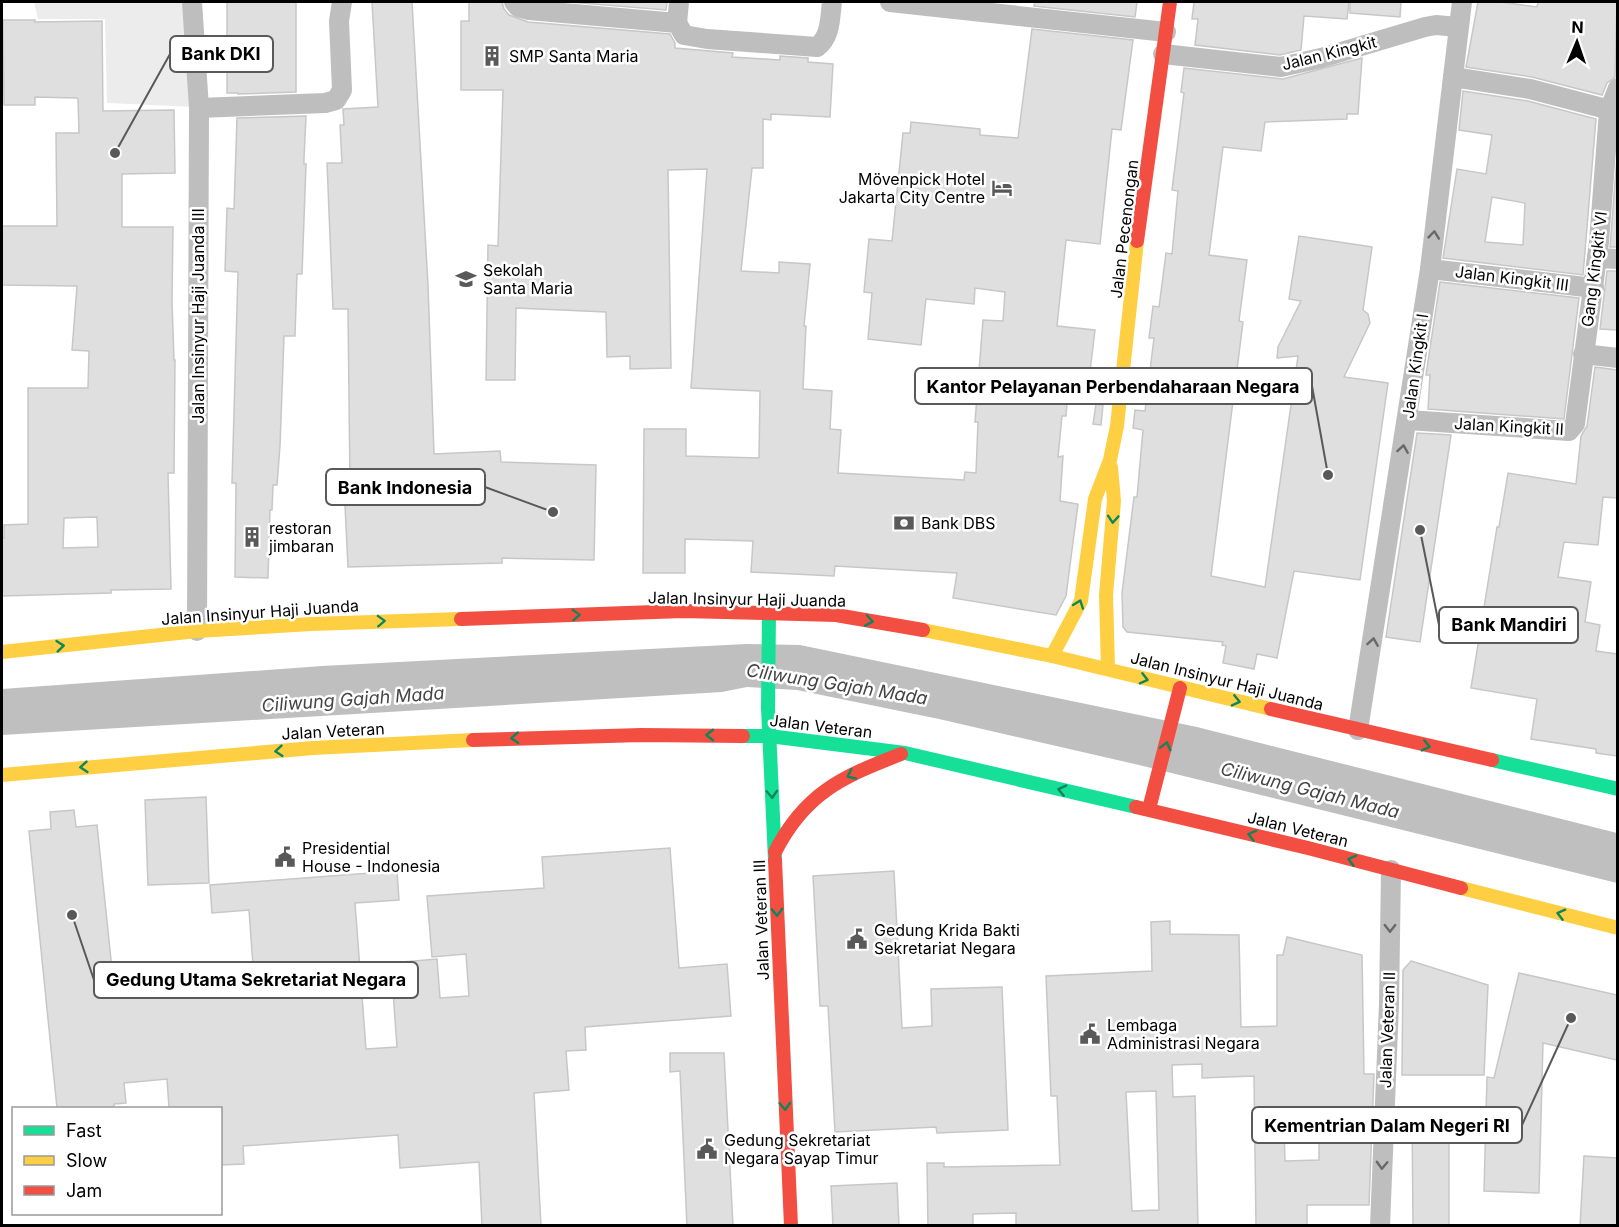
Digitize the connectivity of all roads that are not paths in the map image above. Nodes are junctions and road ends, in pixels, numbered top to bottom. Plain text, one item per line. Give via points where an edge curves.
1 (192, 2) edge
2 (342, 2) edge
3 (514, 2) edge
4 (679, 2) edge
5 (832, 2) edge
6 (890, 2) edge
7 (1170, 2) edge
8 (1462, 2) edge
9 (677, 23) junction
10 (1458, 27) junction
11 (1166, 32) junction
12 (1163, 54) junction
13 (1454, 77) junction
14 (1617, 87) edge
15 (199, 108) junction
16 (1613, 111) edge
17 (1609, 211) edge
18 (1597, 258) junction
19 (1617, 259) edge
20 (1430, 269) junction
21 (1594, 288) junction
22 (1583, 354) junction
23 (1617, 358) edge
24 (1408, 420) junction
25 (1110, 460) junction
26 (770, 613) junction
27 (197, 631) junction
28 (2, 652) edge
29 (1052, 656) junction
30 (1108, 669) junction
31 (1180, 688) junction
32 (1358, 730) junction
33 (769, 736) junction
34 (905, 753) junction
35 (2, 775) edge
36 (1617, 789) edge
37 (1149, 809) junction
38 (774, 853) junction
39 (1391, 870) junction
40 (1617, 928) edge
41 (791, 1226) edge
42 (1380, 1226) edge

1 - 15 street, Jalan Insinyur Haji Juanda III
2 - 15 street via 342,90 336,100
3 - 9 street via 529,10
4 - 9 street
5 - 9 street via 824,43 817,47 707,39 684,35
6 - 11 street
7 - 11 main road, Jalan Pecenongan
8 - 10 street, Jalan Kingkit I
10 - 12 street, Jalan Kingkit via 1425,27 1281,67
10 - 13 street, Jalan Kingkit I
11 - 12 main road, Jalan Pecenongan
12 - 25 main road, Jalan Pecenongan
13 - 16 street via 1530,89
20 -> 13 street, Jalan Kingkit I
14 - 16 street, Gang Kingkit VI
15 - 27 street, Jalan Insinyur Haji Juanda III
16 - 17 street, Gang Kingkit VI
17 - 18 street, Gang Kingkit VI
18 - 19 street
18 - 21 street, Gang Kingkit VI
20 - 21 street, Jalan Kingkit III
20 - 24 street, Jalan Kingkit I
21 - 22 street, Gang Kingkit VI
22 - 23 street
22 - 24 street, Jalan Kingkit II via 1575,424 1569,431
32 -> 24 street, Jalan Kingkit I
29 -> 25 main road, Jalan Pecenongan via 1081,601 1095,499
25 -> 30 main road, Jalan Pecenongan via 1114,501 1106,595
27 -> 26 main road, Jalan Insinyur Haji Juanda via 683,611
26 -> 29 main road, Jalan Insinyur Haji Juanda via 836,615
26 - 33 main road, Jalan Veteran III
28 -> 27 main road, Jalan Insinyur Haji Juanda
29 - 30 main road, Jalan Insinyur Haji Juanda
30 -> 31 main road, Jalan Insinyur Haji Juanda
31 -> 32 main road, Jalan Insinyur Haji Juanda
37 -> 31 main road
32 -> 36 main road, Jalan Insinyur Haji Juanda
33 - 34 main road, Jalan Veteran
33 -> 35 main road, Jalan Veteran via 576,736 313,748
33 -> 38 main road, Jalan Veteran III
37 -> 34 main road, Jalan Veteran
34 -> 38 main road via 849,775 820,792 790,823
39 -> 37 main road, Jalan Veteran
38 -> 41 main road, Jalan Veteran III
40 -> 39 main road, Jalan Veteran
39 -> 42 street, Jalan Veteran II

